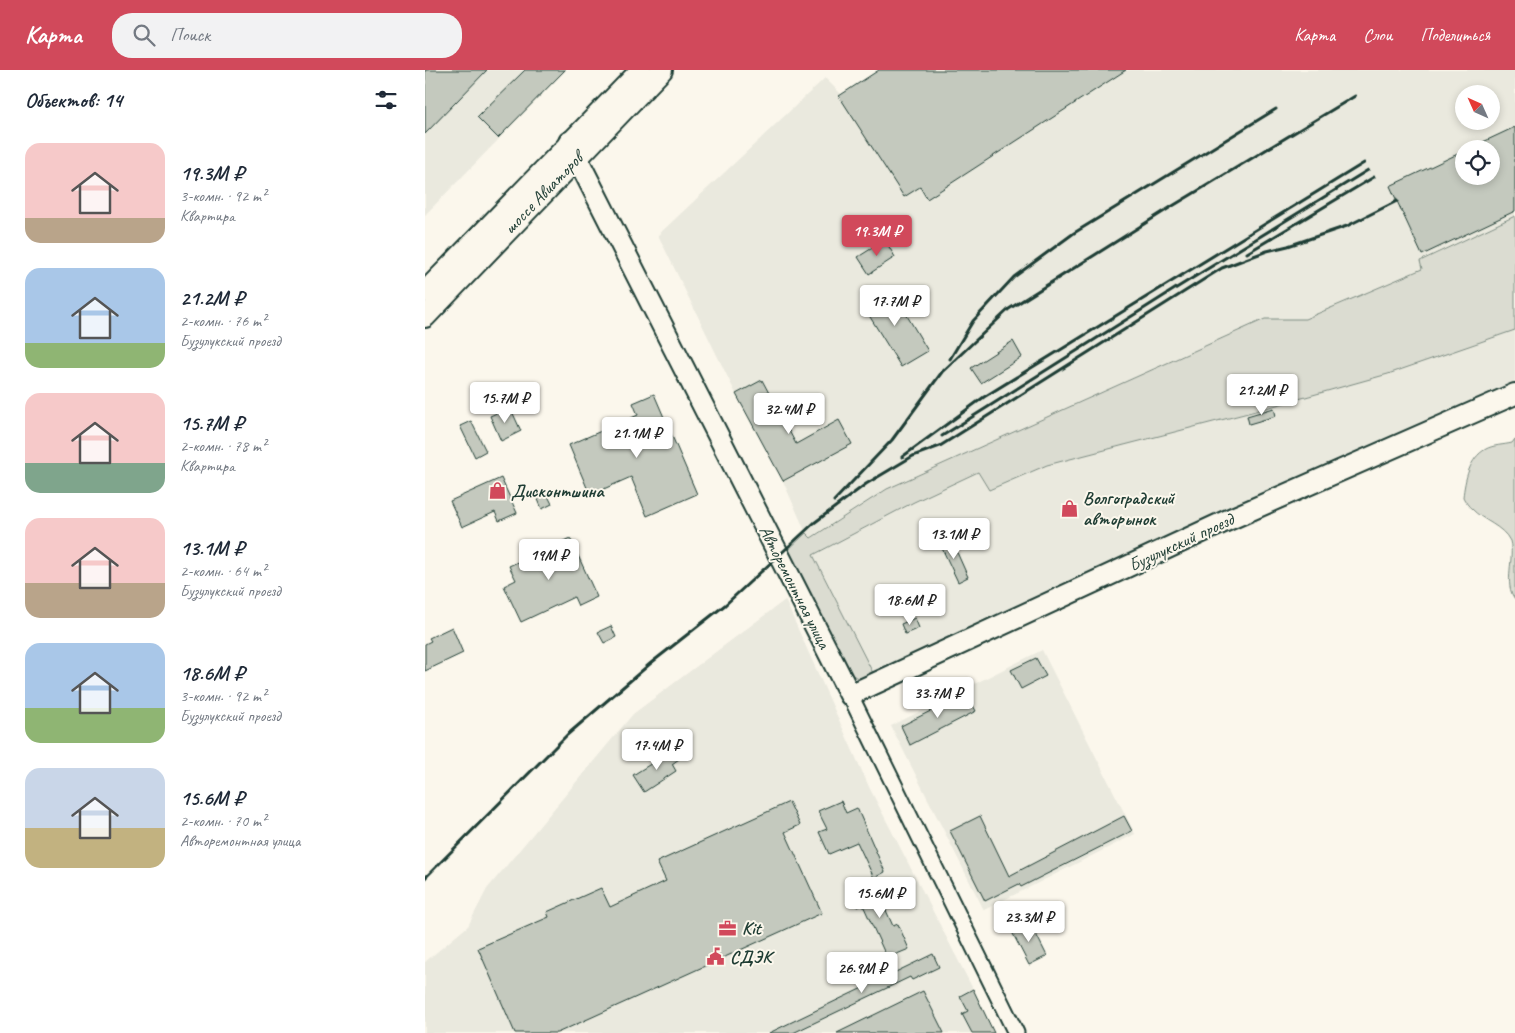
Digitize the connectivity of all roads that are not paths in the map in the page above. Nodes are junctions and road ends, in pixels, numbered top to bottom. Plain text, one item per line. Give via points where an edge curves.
1 (641, 70) edge
2 (662, 70) edge
3 (573, 150) junction
4 (425, 292) edge
5 (425, 317) edge
6 (1515, 394) edge
7 (850, 695) junction
8 (1016, 1033) edge

1 - 3 main road, шоссе Авиаторов
2 - 3 main road, шоссе Авиаторов
3 - 4 main road, шоссе Авиаторов
3 - 5 main road, шоссе Авиаторов
3 - 7 main road, Авторемонтная улица
6 - 7 main road, Бузулукский проезд via 1228,520
7 - 8 street, Авторемонтная улица

